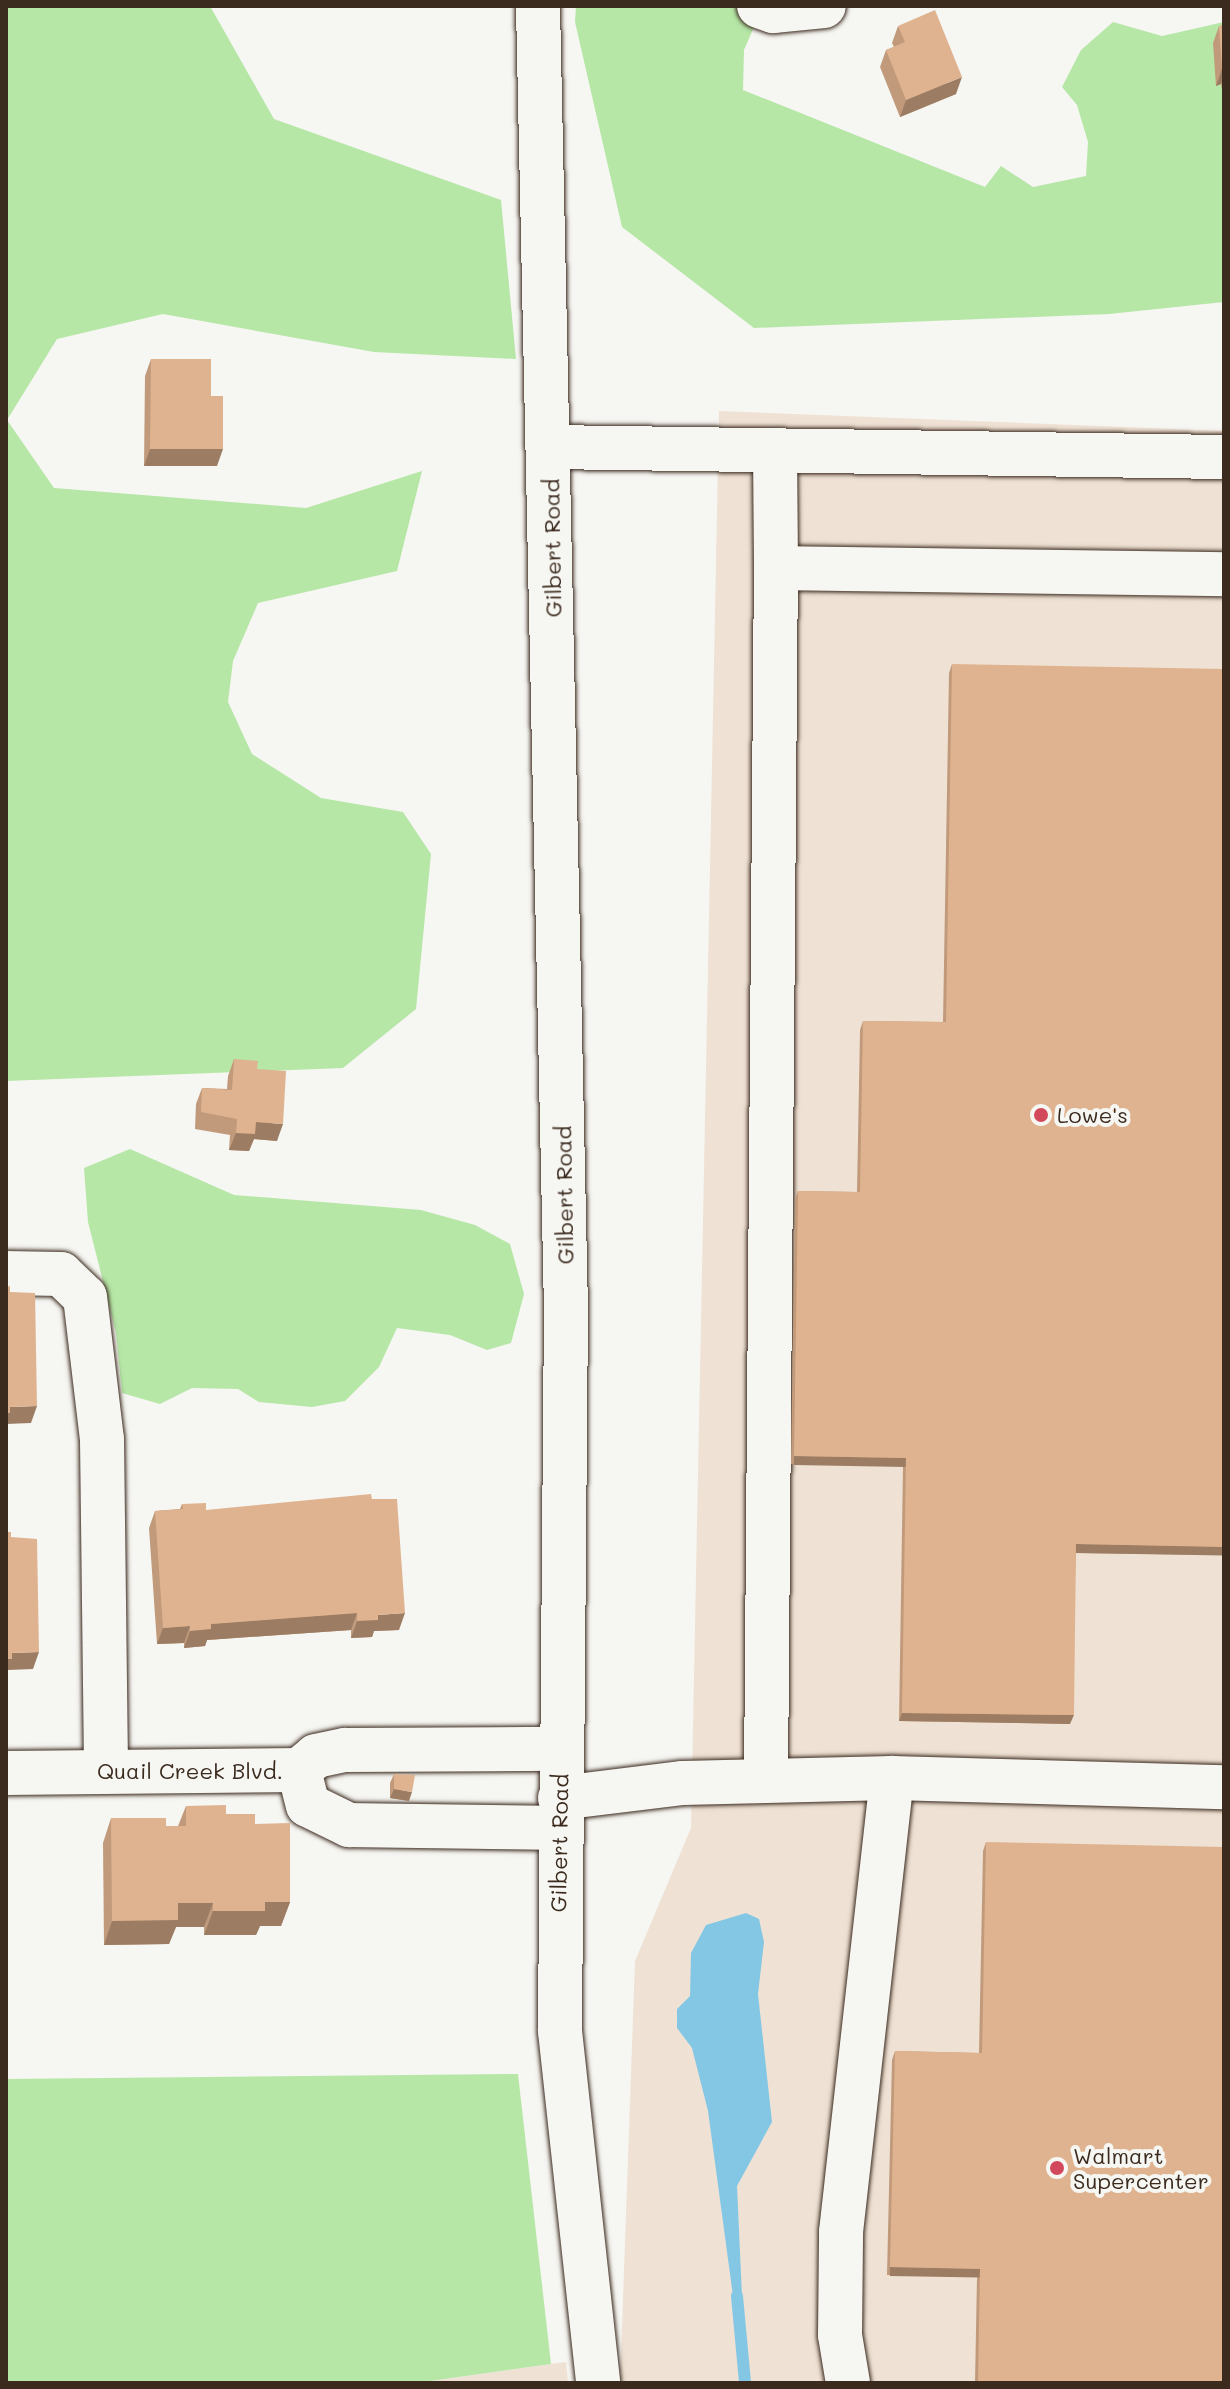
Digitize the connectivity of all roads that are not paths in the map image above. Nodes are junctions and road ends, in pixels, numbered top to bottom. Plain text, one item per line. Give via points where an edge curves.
1 (538, 6) edge
2 (759, 6) edge
3 (824, 6) edge
4 (550, 447) junction
5 (775, 450) junction
6 (1224, 457) edge
7 (776, 568) junction
8 (1224, 574) edge
9 (6, 1273) edge
10 (561, 1749) junction
11 (299, 1770) junction
12 (106, 1771) junction
13 (6, 1773) edge
14 (892, 1778) junction
15 (766, 1780) junction
16 (1224, 1787) edge
17 (560, 1813) junction
18 (598, 2383) edge
19 (848, 2383) edge

1 - 4 street, Gilbert Road
2 - 3 street via 773,11
4 - 5 street
4 - 10 street, Gilbert Road via 566,1309
5 - 6 street
5 - 7 street
7 - 8 street
7 - 15 street
9 - 12 street via 61,1274 85,1297 102,1439
10 - 11 street, Quail Creek Blvd. via 345,1750 316,1756
10 - 17 street, Gilbert Road
11 - 12 street, Quail Creek Blvd.
11 - 17 street via 308,1805 349,1825
12 - 13 street, Quail Creek Blvd.
14 - 15 street
14 - 16 street
14 - 19 street via 841,2232 840,2335
15 - 17 street via 683,1783
17 - 18 street, Gilbert Road via 560,2031

